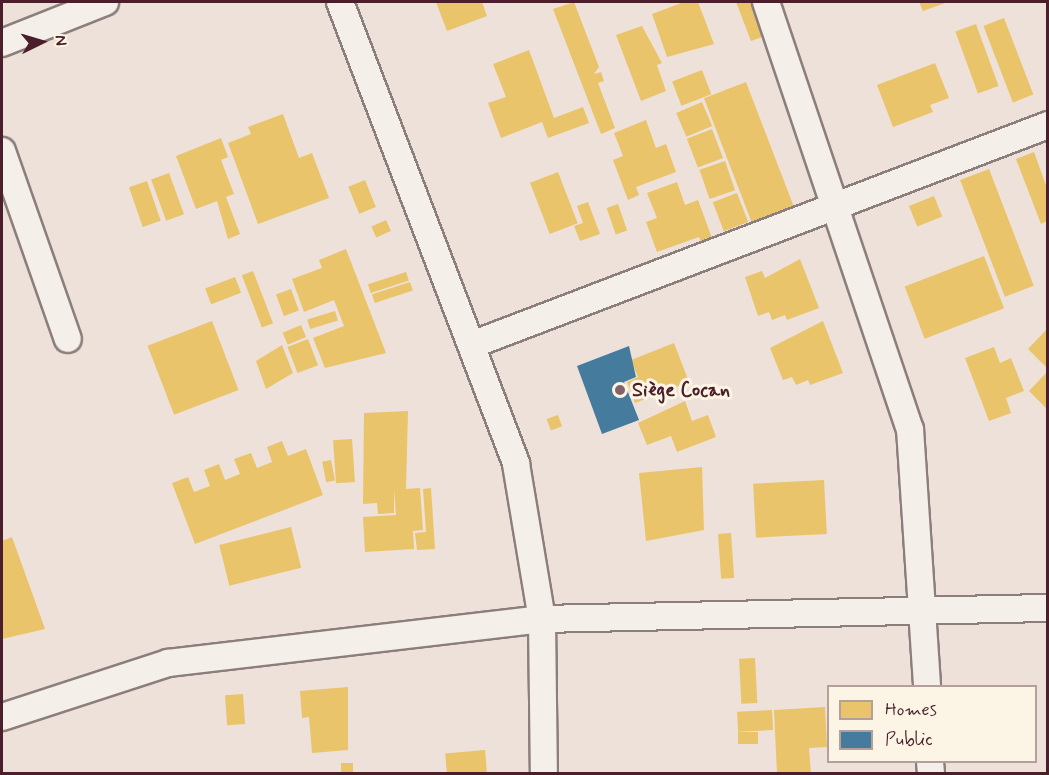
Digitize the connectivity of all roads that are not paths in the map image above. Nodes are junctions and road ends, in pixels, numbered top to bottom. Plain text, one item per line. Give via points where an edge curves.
1 (105, 2) edge
2 (340, 2) edge
3 (766, 2) edge
4 (2, 43) edge
5 (1047, 125) edge
6 (2, 151) edge
7 (832, 208) junction
8 (68, 339) dead end
9 (474, 344) junction
10 (1047, 608) edge
11 (923, 613) junction
12 (542, 619) junction
13 (927, 685) edge
14 (2, 717) edge
15 (544, 774) edge

1 - 4 street
2 - 9 street
3 - 7 street
5 - 7 street
6 - 8 street
7 - 9 street
7 - 11 street via 910,429
9 - 12 street via 516,464
10 - 11 street
11 - 12 street
11 - 13 street
12 - 14 street via 168,663
12 - 15 street

